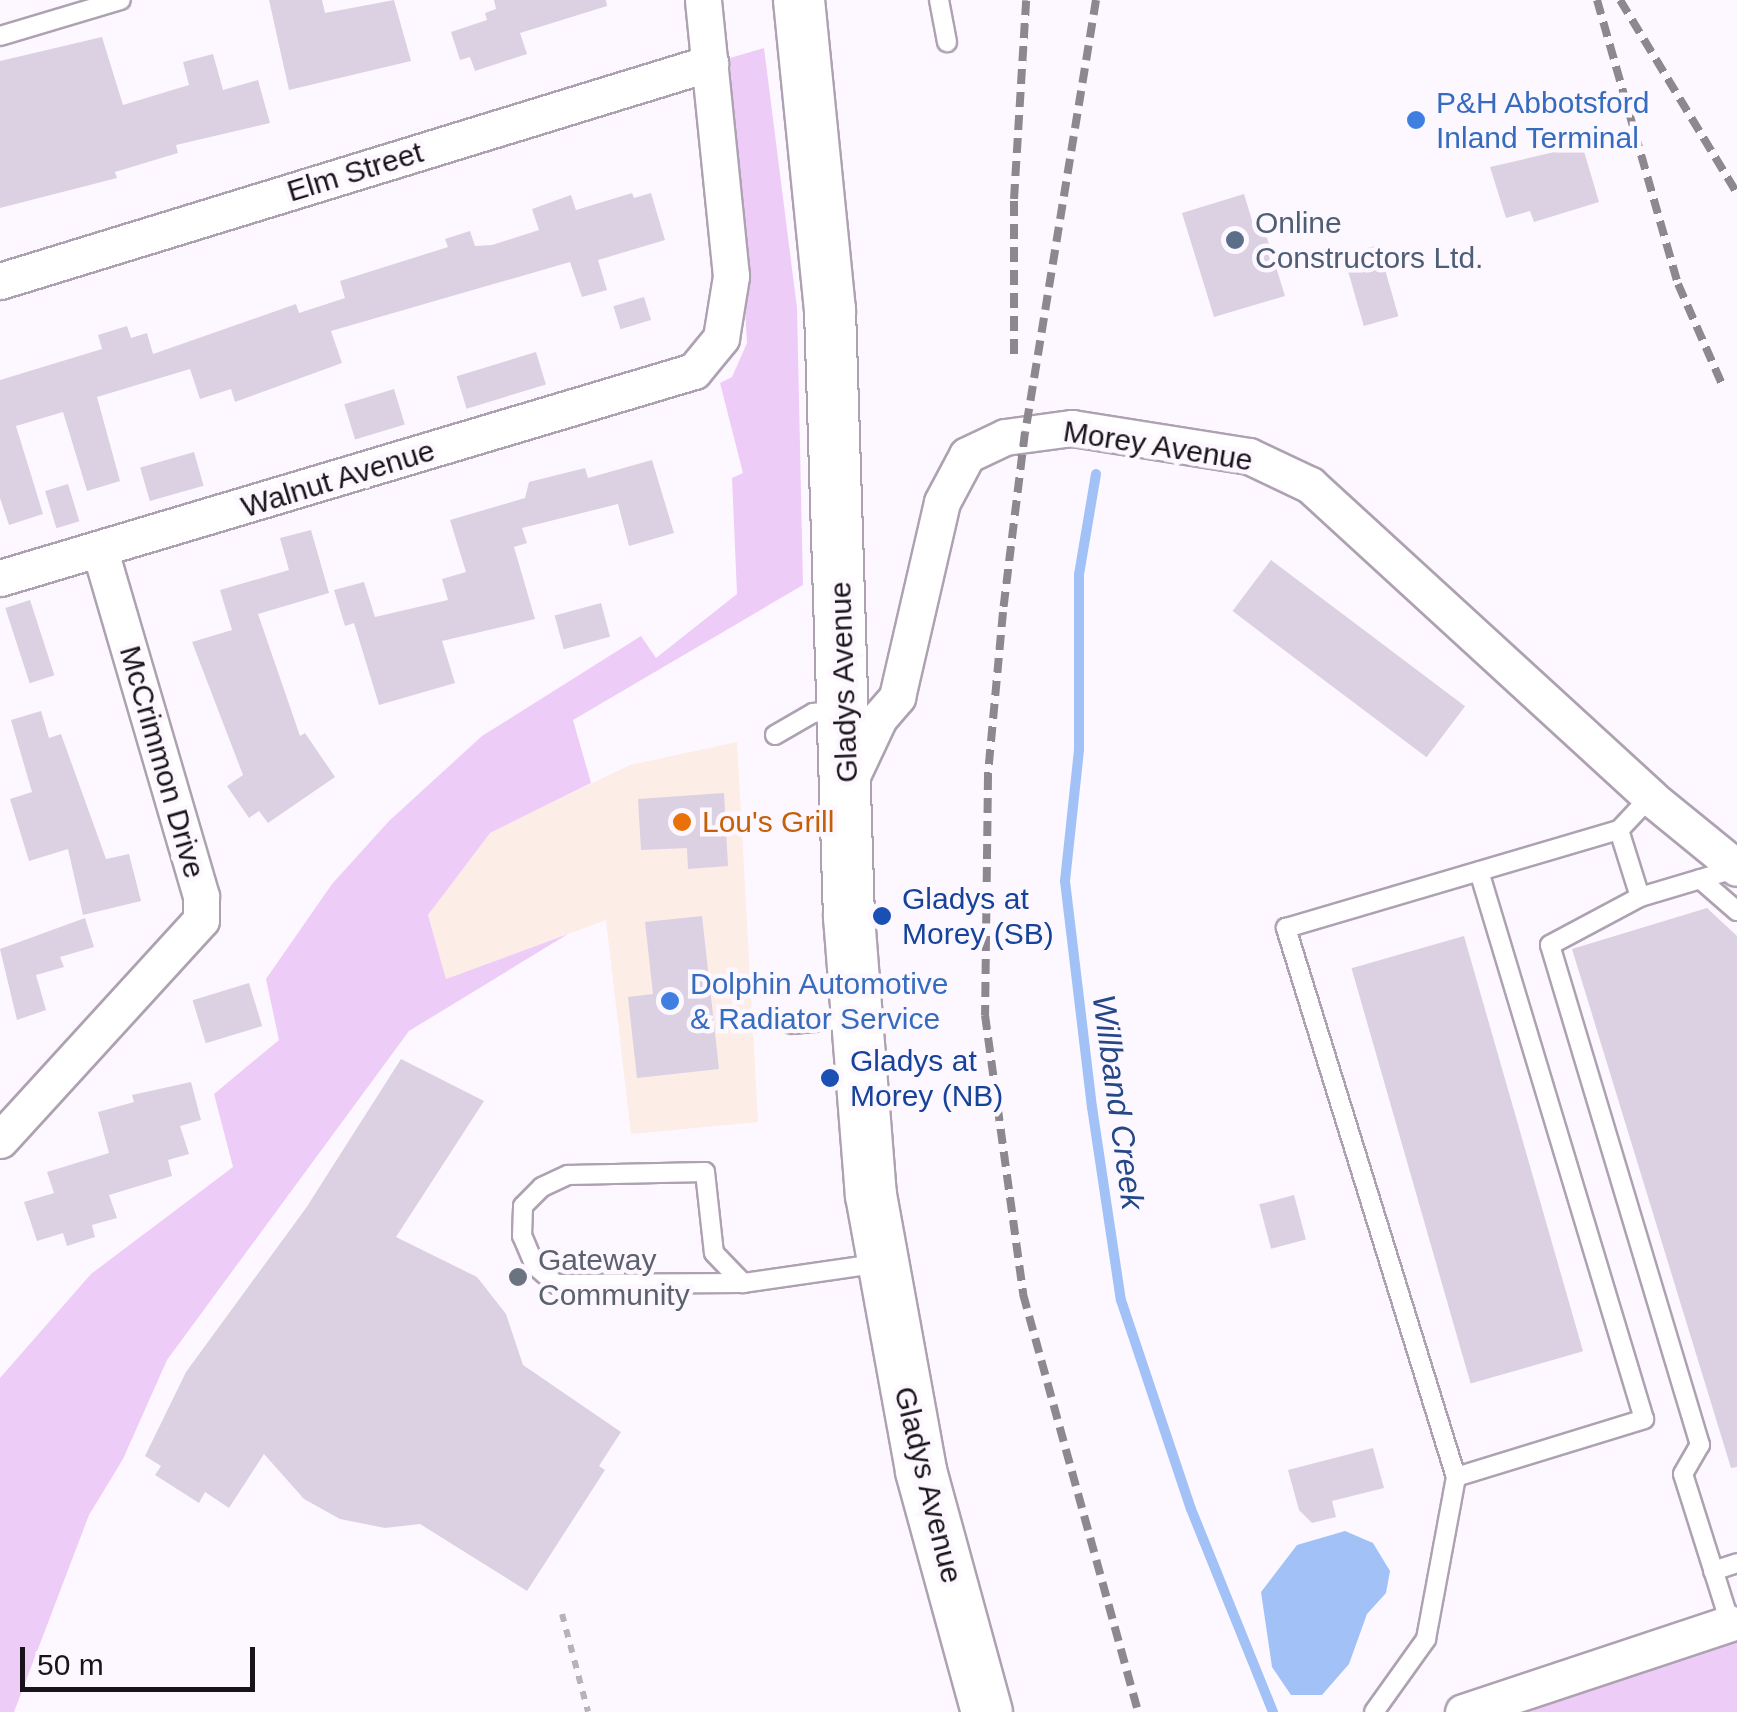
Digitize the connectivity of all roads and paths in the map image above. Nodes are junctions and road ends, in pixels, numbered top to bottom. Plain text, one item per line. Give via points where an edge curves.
1 (121, 0) edge
2 (703, 0) edge
3 (799, 0) edge
4 (939, 0) edge
5 (0, 36) edge
6 (947, 42) dead end
7 (710, 64) junction
8 (0, 281) edge
9 (100, 550) junction
10 (0, 578) edge
11 (846, 709) junction
12 (776, 735) dead end
13 (848, 785) junction
14 (1650, 797) junction
15 (1619, 830) junction
16 (1737, 868) edge
17 (1479, 871) junction
18 (1700, 880) junction
19 (1640, 897) junction
20 (1737, 910) edge
21 (855, 1019) junction
22 (792, 1024) dead end
23 (0, 1140) edge
24 (881, 1264) junction
25 (743, 1283) junction
26 (1456, 1477) junction
27 (1737, 1563) edge
28 (1714, 1571) junction
29 (562, 1614) dead end
30 (1730, 1623) joint
31 (588, 1712) edge
32 (987, 1712) edge
33 (1374, 1712) edge
34 (1463, 1712) edge

1 - 5 lane
2 - 7 street
3 - 11 main road, Gladys Avenue via 830,310
4 - 6 lane
7 - 8 street, Elm Street
7 - 9 street, Walnut Avenue via 730,276 728,319 711,356 676,378
9 - 10 street, Walnut Avenue
9 - 23 street, McCrimmon Drive via 201,896 201,920
11 - 12 lane via 814,713
11 - 13 main road, Gladys Avenue
13 - 14 street, Morey Avenue via 897,697 942,502 968,454 1005,436 1072,428 1249,456 1310,485
13 - 21 main road, Gladys Avenue
14 - 15 lane
14 - 16 street, Morey Avenue
15 - 17 lane
15 - 19 lane
16 - 18 lane
17 - 26 lane via 1644,1419
17 - 26 lane via 1286,928
18 - 19 lane
18 - 20 lane
19 - 28 lane via 1550,946 1700,1445 1683,1474
21 - 22 lane
21 - 24 main road, Gladys Avenue
24 - 25 lane
24 - 32 main road, Gladys Avenue via 921,1470
25 - 25 lane via 714,1252 704,1172 568,1175 524,1206 529,1251 556,1284
26 - 33 lane via 1426,1640
27 - 28 lane
28 - 30 lane
29 - 31 path
30 - 34 street

